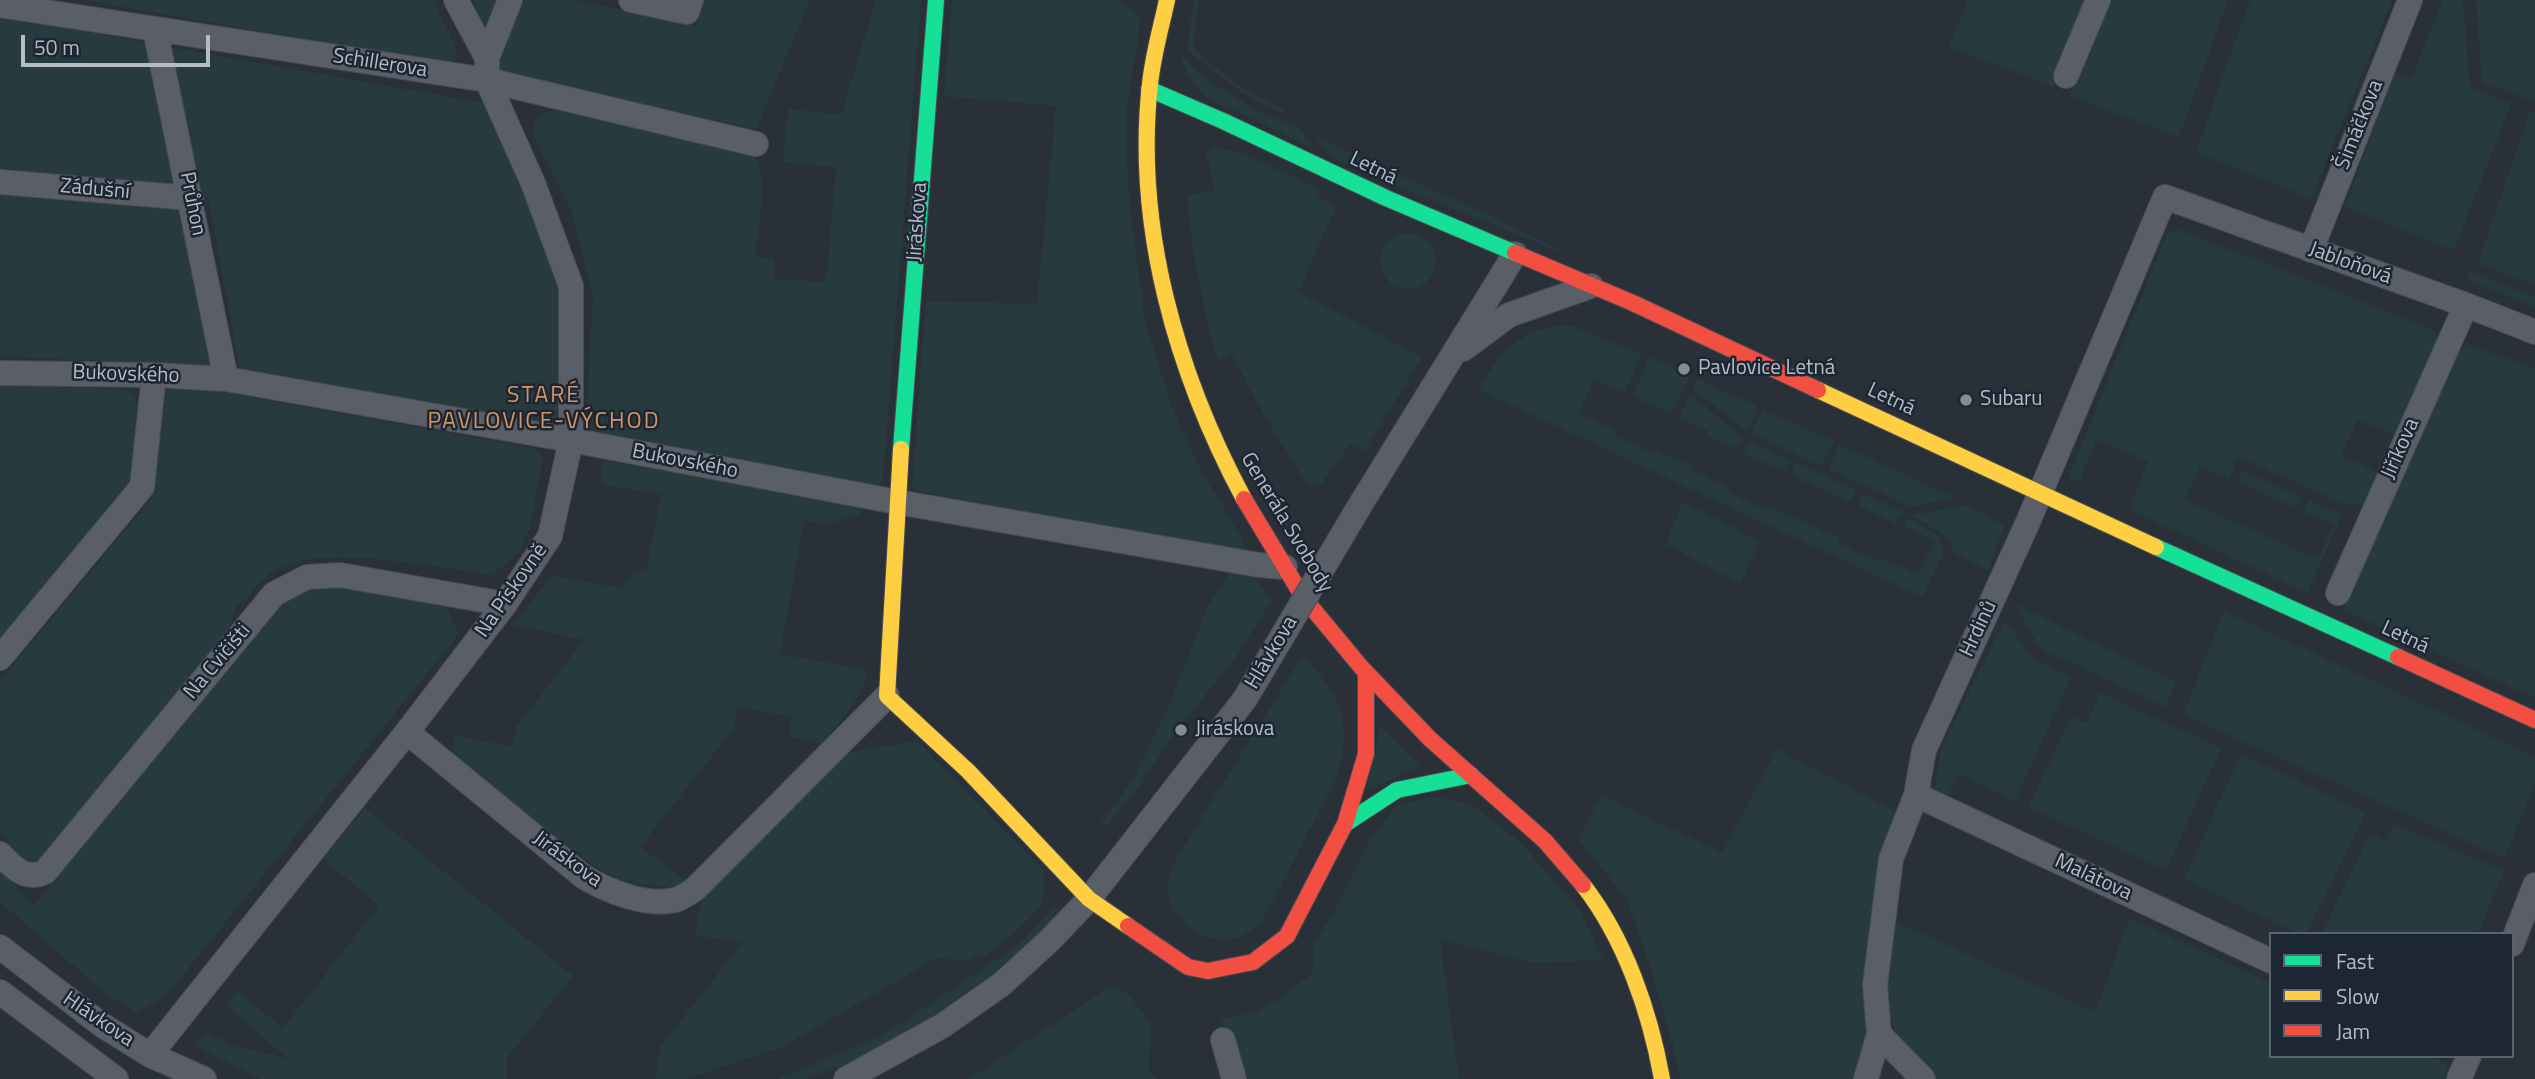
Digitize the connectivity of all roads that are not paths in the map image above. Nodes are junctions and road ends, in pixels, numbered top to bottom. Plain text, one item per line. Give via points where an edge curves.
1 (456, 0) edge
2 (510, 0) edge
3 (631, 0) edge
4 (691, 0) edge
5 (936, 0) edge
6 (1167, 0) edge
7 (2098, 0) edge
8 (2410, 0) edge
9 (0, 5) edge
10 (155, 29) junction
11 (487, 69) junction
12 (2066, 76) dead end
13 (1149, 89) junction
14 (756, 144) dead end
15 (0, 182) edge
16 (2165, 197) joint
17 (191, 198) junction
18 (2311, 250) junction
19 (1515, 254) junction
20 (1591, 286) junction
21 (2466, 305) junction
22 (2535, 332) edge
23 (1454, 356) junction
24 (0, 373) edge
25 (154, 375) junction
26 (226, 379) junction
27 (571, 440) junction
28 (2040, 492) junction
29 (897, 502) junction
30 (1285, 567) junction
31 (2338, 593) dead end
32 (505, 604) junction
33 (0, 658) edge
34 (1366, 673) junction
35 (887, 696) junction
36 (2535, 720) edge
37 (407, 732) junction
38 (1471, 775) junction
39 (1916, 795) junction
40 (1345, 824) junction
41 (0, 854) edge
42 (2535, 885) edge
43 (1089, 899) junction
44 (2514, 939) edge
45 (0, 947) edge
46 (2269, 960) edge
47 (0, 992) edge
48 (1879, 1034) junction
49 (1223, 1040) dead end
50 (150, 1055) junction
51 (2468, 1058) edge
52 (116, 1079) edge
53 (204, 1079) edge
54 (846, 1079) edge
55 (1234, 1079) edge
56 (1662, 1079) edge
57 (1866, 1079) edge
58 (1923, 1079) edge
59 (2459, 1079) edge

1 - 11 street, Na Pískovně
2 - 11 street
3 - 4 street via 687,12
5 - 29 street, Jiráskova
6 - 13 street, Generála Svobody
7 - 12 street
8 - 18 street, Šimáčkova
9 - 10 street, Schillerova
10 - 11 street, Schillerova
10 - 17 street, Průhon
11 - 14 street, Schillerova
11 - 27 street, Na Pískovně via 571,286
13 - 19 street, Letná
13 - 30 street, Generála Svobody via 1149,211 1165,302 1189,381 1224,463
15 - 17 street, Zádušní
16 - 18 street, Jabloňová
16 - 28 street, Hrdinů
17 - 26 street, Průhon
18 - 21 street, Jabloňová
19 - 20 street, Letná
19 - 23 street, Hlávkova
20 - 23 street, Hlávkova via 1509,315
20 - 28 street, Letná
21 - 22 street, Jabloňová
21 - 31 street, Jiříkova
23 - 43 street, Hlávkova, bridge via 1245,699
24 - 25 street, Bukovského
25 - 26 street, Bukovského
25 - 33 street via 142,487
26 - 27 street, Bukovského
27 - 29 street, Bukovského
27 - 32 street, Na Pískovně via 550,537
28 - 36 street, Letná
28 - 39 street, Hrdinů via 1924,750
29 - 30 street, Bukovského
29 - 35 street, Jiráskova
30 - 34 street, Generála Svobody via 1300,594
32 - 37 street, Na Pískovně
32 - 41 street, Na Cvičišti via 340,575 307,577 274,594 45,872 28,875
34 - 38 street, Generála Svobody
34 - 40 street via 1366,754
35 - 37 street, Jiráskova via 695,890 678,900 660,902 600,887 584,877
35 - 43 street via 968,771
37 - 50 street, Na Pískovně
38 - 40 street via 1397,790
38 - 56 street, Generála Svobody via 1543,839 1605,918 1641,1001
39 - 46 street, Malátova
39 - 48 street, Hrdinů via 1891,859 1875,985
40 - 43 street via 1287,936 1253,962 1208,971 1188,967
42 - 44 street
43 - 54 street, Hlávkova via 1002,984 942,1026
45 - 50 street, Hlávkova via 81,1011
47 - 52 street
48 - 57 street, Hrdinů
48 - 58 street
49 - 55 street
50 - 53 street, Hlávkova
51 - 59 street

